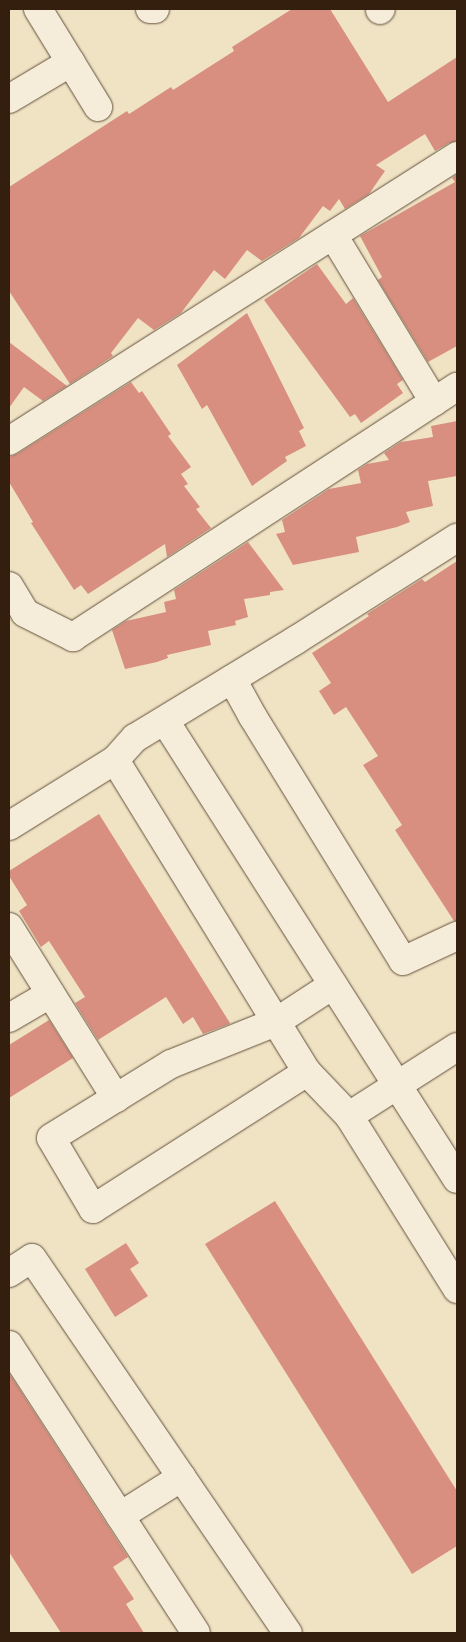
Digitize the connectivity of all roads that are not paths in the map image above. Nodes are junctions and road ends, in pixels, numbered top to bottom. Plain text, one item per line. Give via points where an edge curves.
1 (38, 9) edge
2 (150, 9) edge
3 (155, 9) edge
4 (71, 62) junction
5 (9, 99) edge
6 (98, 108) dead end
7 (457, 156) edge
8 (333, 235) junction
9 (457, 387) edge
10 (434, 402) junction
11 (9, 441) edge
12 (457, 538) edge
13 (9, 586) edge
14 (232, 679) junction
15 (164, 720) junction
16 (115, 760) junction
17 (9, 826) edge
18 (9, 927) edge
19 (457, 936) edge
20 (333, 985) junction
21 (50, 994) junction
22 (9, 1018) edge
23 (276, 1022) junction
24 (457, 1047) edge
25 (307, 1072) junction
26 (398, 1084) junction
27 (116, 1098) junction
28 (349, 1116) junction
29 (457, 1179) edge
30 (9, 1272) edge
31 (457, 1289) edge
32 (9, 1345) edge
33 (182, 1477) junction
34 (120, 1516) junction
35 (196, 1633) edge
36 (288, 1633) edge

1 - 4 lane
2 - 3 lane
4 - 5 lane
4 - 6 lane
7 - 8 lane
8 - 10 lane
8 - 11 lane
9 - 10 lane
10 - 13 lane via 73,637 25,613
12 - 14 lane
14 - 15 lane
14 - 19 lane via 403,961
15 - 16 lane via 135,738
15 - 20 lane
16 - 17 lane
16 - 23 lane
18 - 21 lane
20 - 23 lane
20 - 26 lane
21 - 22 lane
21 - 27 lane
23 - 25 lane
23 - 27 lane via 171,1064
24 - 26 lane
25 - 27 lane via 93,1209 51,1138
25 - 28 lane
26 - 28 lane
26 - 29 lane
28 - 31 lane
30 - 33 lane via 32,1258
32 - 34 lane
33 - 34 lane
33 - 36 lane
34 - 35 lane

